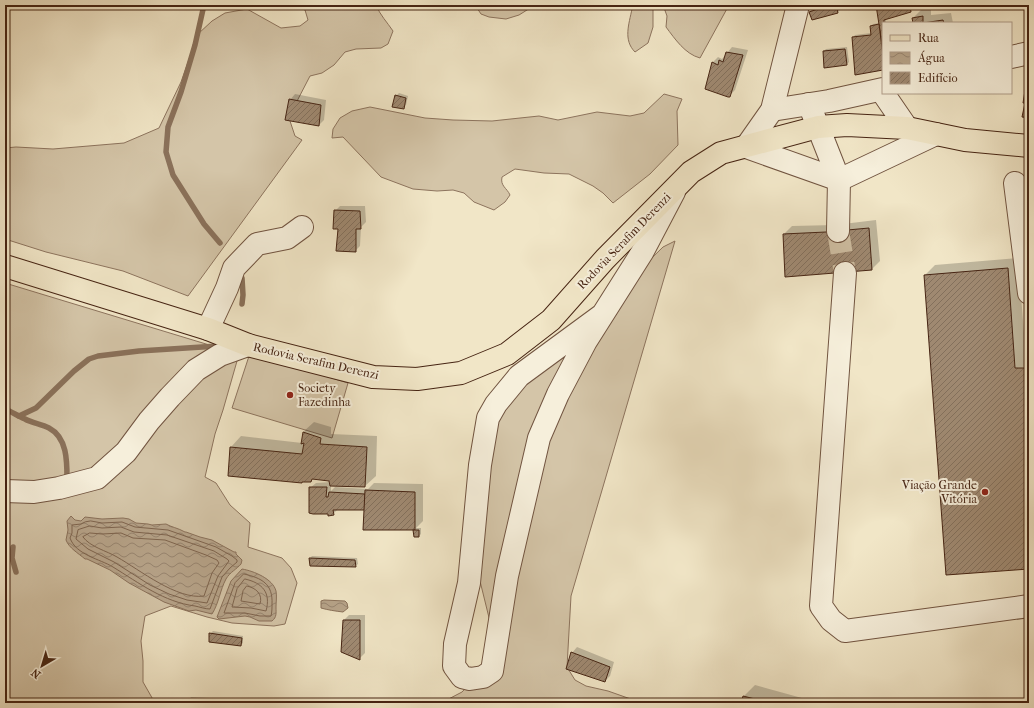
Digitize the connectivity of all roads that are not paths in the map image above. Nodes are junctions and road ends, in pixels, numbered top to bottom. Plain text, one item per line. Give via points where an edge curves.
1 (798, 5) edge
2 (1029, 53) edge
3 (1012, 57) edge
4 (882, 91) edge
5 (885, 94) edge
6 (809, 104) junction
7 (772, 110) junction
8 (818, 128) junction
9 (907, 128) junction
10 (936, 134) junction
11 (1029, 146) edge
12 (746, 147) junction
13 (838, 180) junction
14 (1015, 183) dead end
15 (676, 187) junction
16 (302, 227) dead end
17 (838, 231) tunnel mouth
18 (5, 266) edge
19 (845, 273) tunnel mouth
20 (1029, 293) edge
21 (602, 315) junction
22 (208, 329) junction
23 (248, 345) junction
24 (5, 491) edge
25 (1029, 606) edge

1 - 7 street
2 - 3 street
4 - 6 street
5 - 9 street
6 - 7 street
6 - 8 street
7 - 12 street
8 - 9 main road, Rodovia Serafim Derenzi via 847,125
8 - 12 main road, Rodovia Serafim Derenzi
8 - 13 street
9 - 10 main road, Rodovia Serafim Derenzi
10 - 11 main road, Rodovia Serafim Derenzi via 965,140
10 - 13 street
12 - 13 street
12 - 15 main road, Rodovia Serafim Derenzi via 721,153 690,172
13 - 17 street
14 - 20 street
15 - 21 street via 643,251
15 - 23 main road, Rodovia Serafim Derenzi via 605,259 550,320 506,354 461,373 417,379 372,377
16 - 22 street via 287,238 257,244 234,268
18 - 22 main road, Rodovia Serafim Derenzi
19 - 25 street via 821,606 831,620 845,631
21 - 21 street via 519,376 488,418 480,465 469,582 455,644 454,666 462,676 470,679 483,677 492,671 507,576 539,438 558,394
22 - 23 main road, Rodovia Serafim Derenzi
23 - 24 street via 220,355 196,370 149,421 126,452 97,478 34,492

